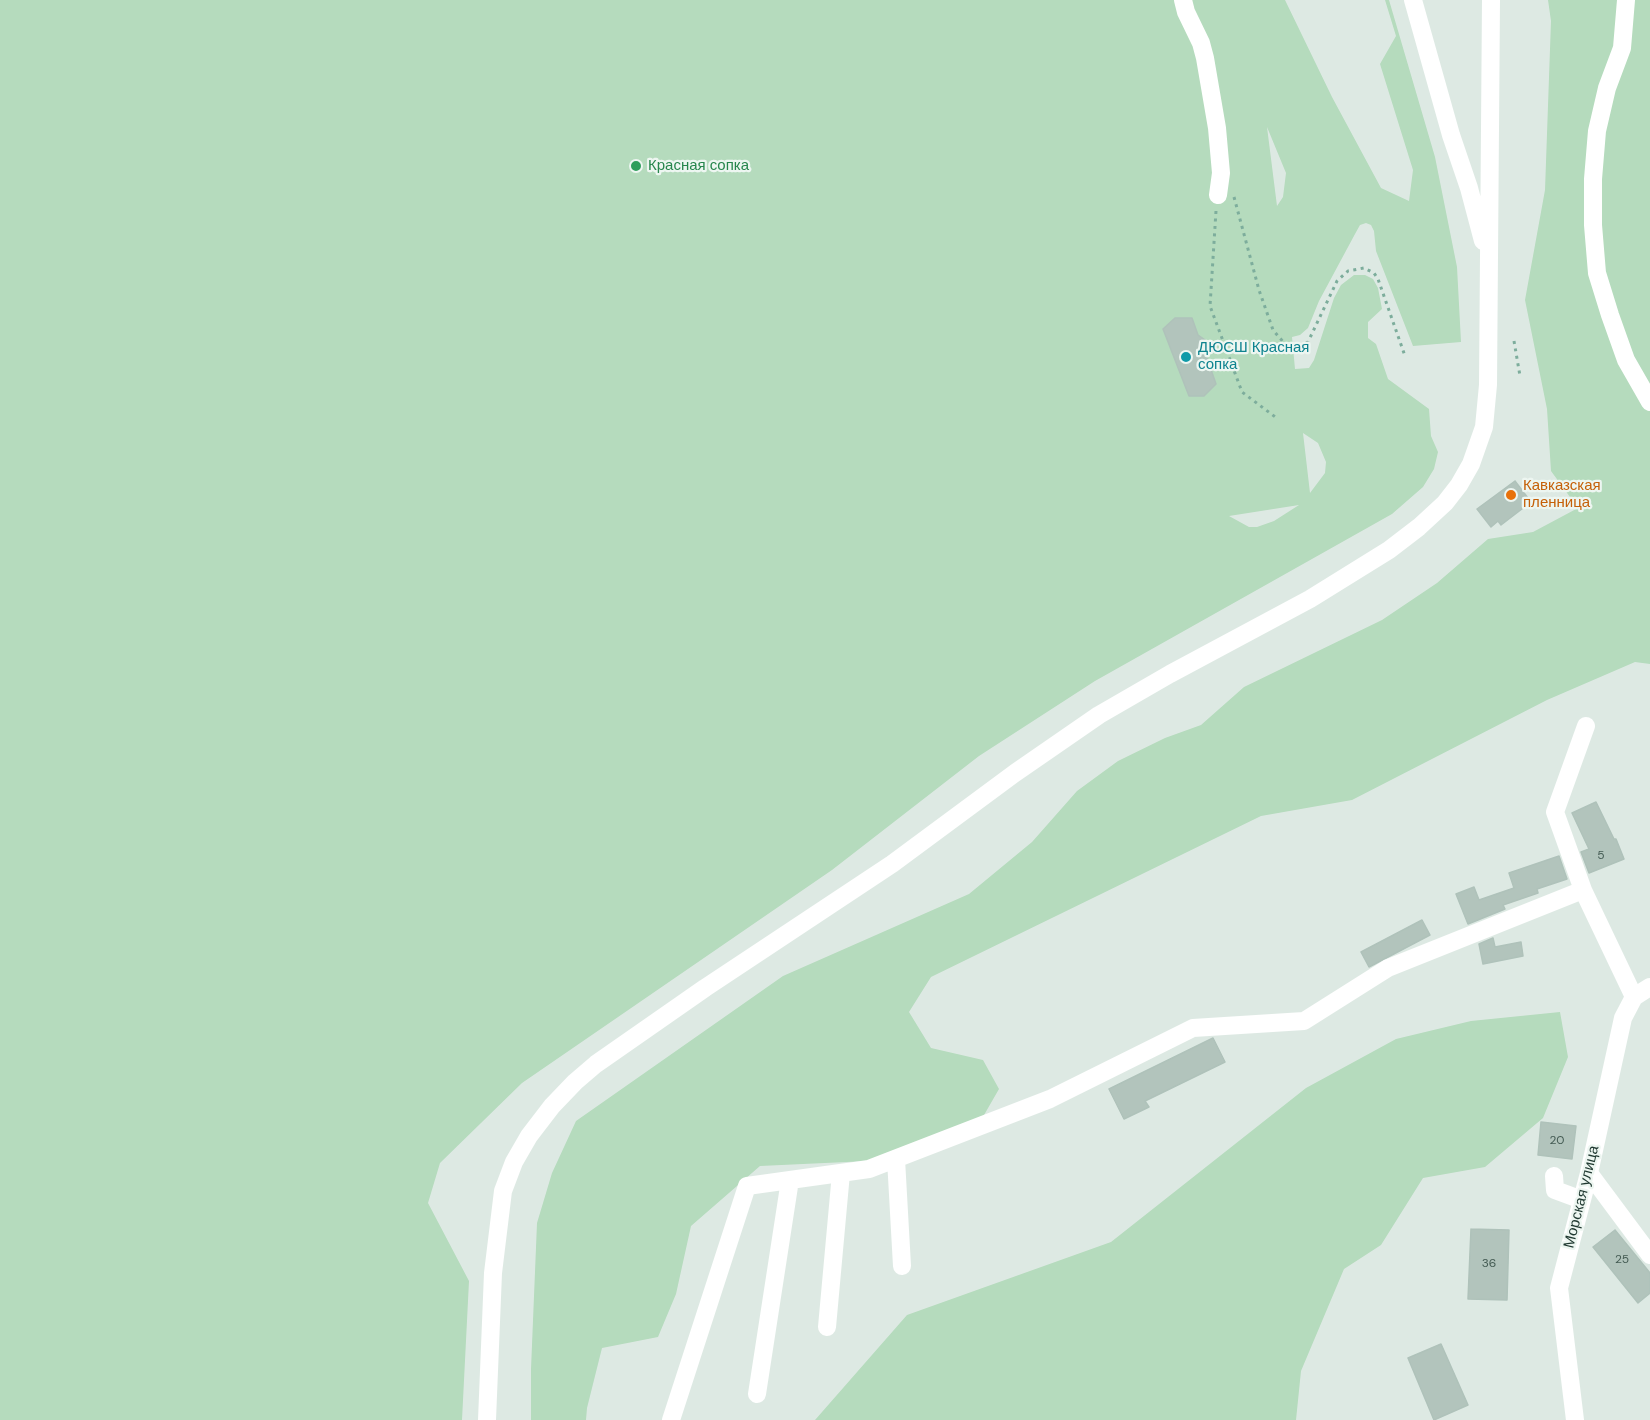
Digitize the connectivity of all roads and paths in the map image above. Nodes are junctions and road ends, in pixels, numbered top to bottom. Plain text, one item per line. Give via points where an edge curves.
1 (1183, 0) edge
2 (1413, 0) edge
3 (1491, 0) edge
4 (1626, 0) edge
5 (1218, 195) junction
6 (1490, 275) junction
7 (1514, 341) dead end
8 (1405, 356) dead end
9 (1520, 376) dead end
10 (1650, 402) edge
11 (1278, 419) dead end
12 (1586, 726) dead end
13 (1583, 890) junction
14 (1650, 987) edge
15 (1634, 997) junction
16 (896, 1159) junction
17 (841, 1173) junction
18 (1589, 1173) junction
19 (1554, 1176) dead end
20 (790, 1180) junction
21 (1582, 1200) junction
22 (1650, 1255) edge
23 (903, 1266) dead end
24 (827, 1327) dead end
25 (757, 1394) dead end
26 (487, 1420) edge
27 (671, 1420) edge
28 (1575, 1420) edge

1 - 5 street via 1205,58 1218,129
2 - 6 street via 1472,198
3 - 6 street
4 - 10 street via 1622,48 1597,131 1593,225 1598,273 1610,315 1626,360
5 - 8 path via 1228,191 1234,196 1259,290 1273,330 1285,344 1295,348 1308,342 1337,280 1348,271 1364,268 1378,279
5 - 11 path via 1210,306 1242,392
6 - 26 street via 1484,427 1460,485 1419,527 1310,599 1146,687 1059,741 892,864 596,1064 552,1106 524,1144 503,1191 493,1273
7 - 9 path
12 - 13 street via 1555,812
13 - 15 street
13 - 16 street via 1388,968 1304,1022 1193,1028 1050,1099
14 - 15 street
15 - 18 street, Морская улица via 1623,1018
16 - 17 street via 869,1169
16 - 23 street
17 - 20 street
17 - 24 street
18 - 21 street, Морская улица
18 - 22 street
19 - 21 street via 1555,1190
20 - 25 street
20 - 27 street via 747,1186
21 - 28 street, Морская улица via 1559,1288

